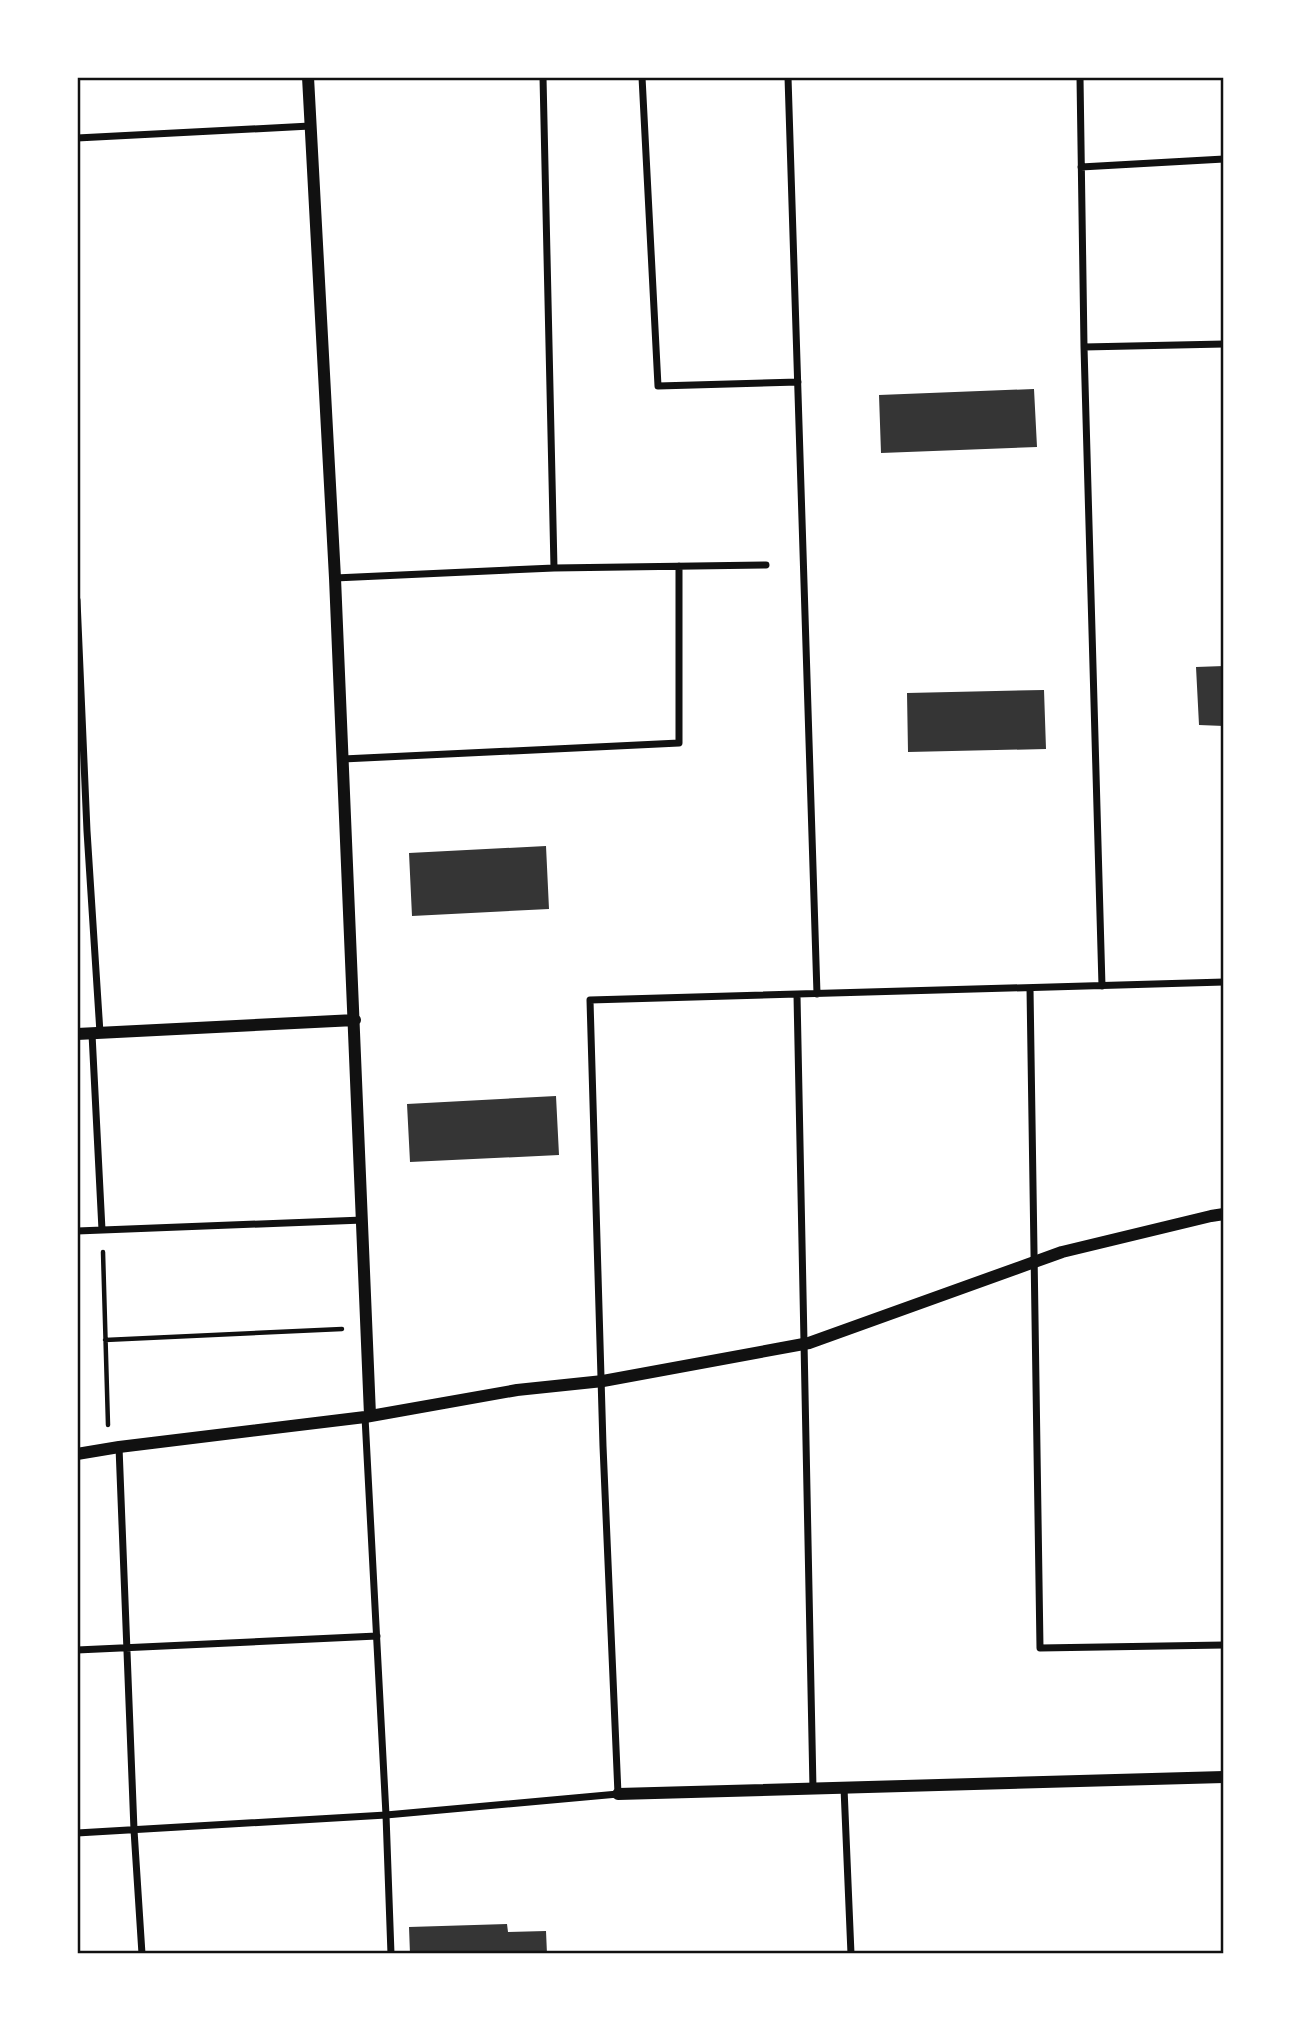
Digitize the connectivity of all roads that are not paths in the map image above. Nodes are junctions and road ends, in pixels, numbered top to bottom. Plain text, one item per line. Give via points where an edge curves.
1 (308, 77) edge
2 (544, 77) edge
3 (642, 77) edge
4 (788, 77) edge
5 (1080, 77) edge
6 (310, 126) junction
7 (77, 138) edge
8 (1224, 159) edge
9 (1081, 167) junction
10 (1224, 344) edge
11 (1084, 347) junction
12 (798, 382) junction
13 (766, 565) dead end
14 (679, 566) junction
15 (554, 568) junction
16 (335, 578) junction
17 (77, 600) edge
18 (78, 635) edge
19 (343, 759) junction
20 (77, 831) edge
21 (87, 831) junction
22 (1224, 982) edge
23 (1102, 986) junction
24 (1030, 988) junction
25 (797, 995) junction
26 (817, 995) junction
27 (355, 1020) junction
28 (96, 1033) junction
29 (77, 1034) edge
30 (1224, 1214) edge
31 (363, 1220) junction
32 (102, 1230) junction
33 (77, 1231) edge
34 (1035, 1262) junction
35 (804, 1344) junction
36 (603, 1381) junction
37 (368, 1416) junction
38 (114, 1448) junction
39 (77, 1454) edge
40 (377, 1636) junction
41 (1224, 1645) edge
42 (127, 1648) junction
43 (77, 1650) edge
44 (1224, 1777) edge
45 (844, 1788) junction
46 (813, 1789) junction
47 (618, 1794) junction
48 (386, 1815) junction
49 (134, 1830) junction
50 (77, 1833) edge
51 (142, 1954) edge
52 (391, 1954) edge
53 (851, 1954) edge

1 - 6 street
2 - 15 street
3 - 12 street via 658,386
4 - 12 street
5 - 9 street
6 - 7 street
6 - 16 street
8 - 9 street
9 - 11 street
10 - 11 street
11 - 23 street
12 - 26 street
13 - 14 street
14 - 15 street
14 - 19 street via 679,743
15 - 16 street
16 - 19 street
17 - 18 street
18 - 21 street
19 - 27 street
20 - 21 street
21 - 28 street
22 - 23 street
23 - 24 street
24 - 26 street
24 - 34 street
25 - 26 street
25 - 35 street
25 - 36 street via 590,1000
27 - 28 street
27 - 31 street
28 - 29 street
28 - 32 street
30 - 34 street
31 - 32 street
31 - 37 street
32 - 33 street
34 - 35 street
34 - 41 street via 1040,1648
35 - 36 street
35 - 46 street
36 - 37 street via 517,1390
36 - 47 street
37 - 38 street
37 - 40 street
38 - 39 street
38 - 42 street
40 - 42 street
40 - 48 street
42 - 43 street
42 - 49 street
44 - 45 street
45 - 46 street
45 - 53 street
46 - 47 street
47 - 48 street
48 - 49 street
48 - 52 street
49 - 50 street
49 - 51 street

